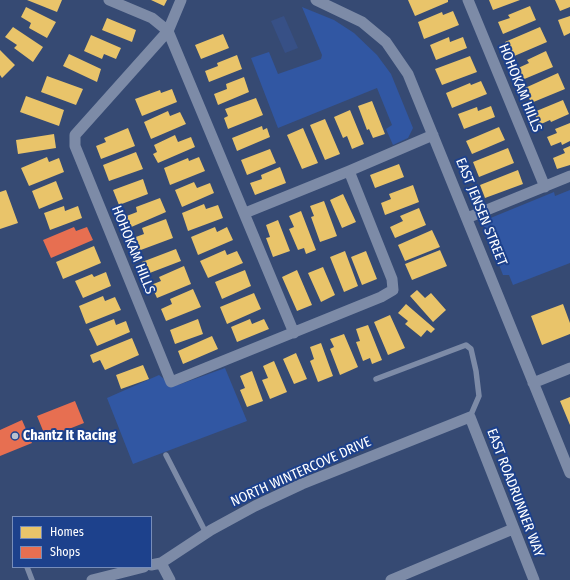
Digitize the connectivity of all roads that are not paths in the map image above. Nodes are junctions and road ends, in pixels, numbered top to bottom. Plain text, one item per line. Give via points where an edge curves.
1 (109, 0) edge
2 (181, 0) edge
3 (318, 0) edge
4 (468, 0) edge
5 (168, 31) junction
6 (434, 135) junction
7 (349, 171) junction
8 (570, 176) edge
9 (545, 187) junction
10 (245, 214) junction
11 (467, 218) junction
12 (294, 333) junction
13 (570, 368) edge
14 (376, 379) dead end
15 (533, 383) junction
16 (470, 417) junction
17 (166, 454) dead end
18 (570, 474) edge
19 (513, 529) junction
20 (206, 533) junction
21 (156, 564) edge
22 (27, 568) edge
23 (140, 568) edge
24 (32, 580) edge
25 (92, 580) edge
26 (170, 580) edge
27 (391, 580) edge
28 (534, 580) edge

1 - 5 street via 152,18
2 - 5 street, HOHOKAM HILLS
3 - 6 street, EAST JENSEN STREET via 362,22 386,42 408,74
4 - 9 street, HOHOKAM HILLS
5 - 10 street
5 - 12 street, HOHOKAM HILLS via 76,135 75,146 171,382
6 - 7 street
6 - 11 street, EAST JENSEN STREET
7 - 10 street
7 - 12 street, HOHOKAM HILLS via 392,280 393,290 381,298
8 - 9 street
9 - 11 street
10 - 12 street
11 - 15 street, EAST JENSEN STREET
13 - 15 street
14 - 16 lane via 466,345 471,349 479,396
15 - 18 street, EAST JENSEN STREET
16 - 19 street, EAST ROADRUNNER WAY
16 - 20 street, NORTH WINTERCOVE DRIVE via 302,484
17 - 20 lane
19 - 27 street
19 - 28 street, EAST ROADRUNNER WAY
20 - 21 street, NORTH WINTERCOVE DRIVE
21 - 26 street
22 - 24 lane
23 - 25 street

